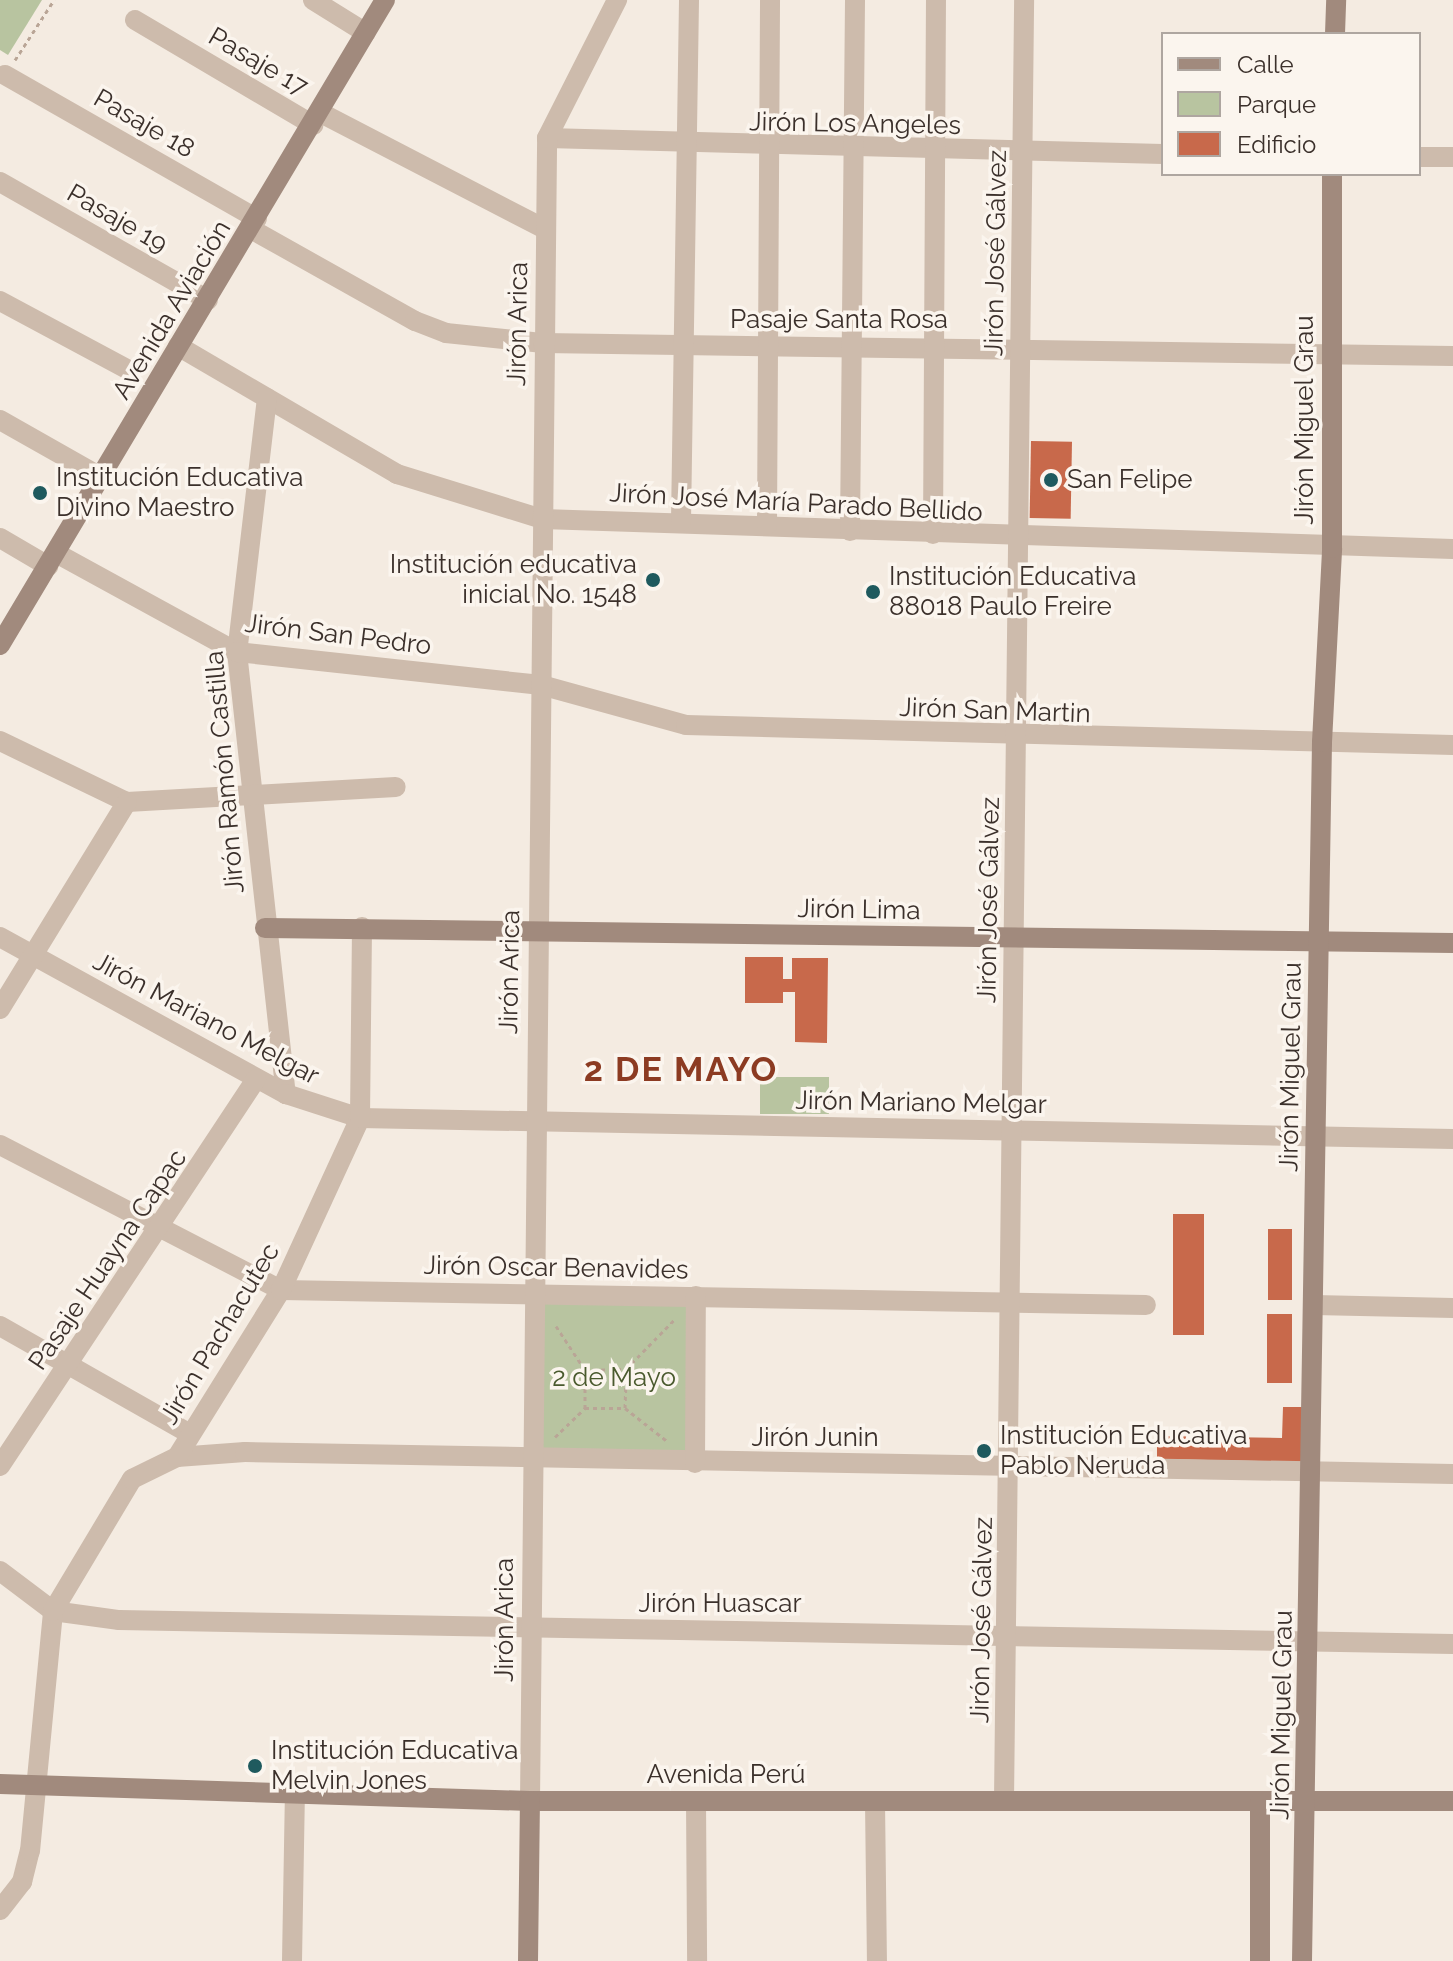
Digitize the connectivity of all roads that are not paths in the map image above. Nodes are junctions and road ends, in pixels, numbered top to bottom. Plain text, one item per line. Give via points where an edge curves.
1 (313, 0) edge
2 (385, 0) edge
3 (617, 0) edge
4 (689, 0) edge
5 (770, 0) edge
6 (855, 0) edge
7 (936, 0) edge
8 (1024, 0) edge
9 (1336, 0) edge
10 (135, 20) dead end
11 (1335, 32) edge
12 (366, 33) junction
13 (5, 75) road end
14 (317, 119) junction
15 (547, 138) junction
16 (684, 147) junction
17 (767, 150) junction
18 (851, 150) junction
19 (937, 151) junction
20 (1023, 153) junction
21 (1161, 154) edge
22 (1421, 157) edge
23 (1453, 157) edge
24 (1332, 176) edge
25 (0, 182) edge
26 (254, 224) junction
27 (545, 229) junction
28 (208, 300) junction
29 (0, 301) edge
30 (543, 343) junction
31 (766, 345) junction
32 (936, 345) junction
33 (178, 346) junction
34 (684, 346) junction
35 (850, 346) junction
36 (1020, 348) junction
37 (1330, 355) junction
38 (1453, 356) edge
39 (127, 369) dead end
40 (267, 398) junction
41 (0, 420) edge
42 (99, 476) junction
43 (542, 519) junction
44 (681, 521) junction
45 (767, 525) junction
46 (850, 531) junction
47 (933, 534) junction
48 (0, 538) edge
49 (1019, 539) junction
50 (1332, 548) junction
51 (1453, 549) edge
52 (52, 560) junction
53 (0, 645) edge
54 (237, 652) junction
55 (541, 685) junction
56 (1017, 739) junction
57 (0, 741) edge
58 (1322, 742) junction
59 (1453, 745) edge
60 (396, 787) dead end
61 (250, 795) junction
62 (127, 802) junction
63 (362, 927) junction
64 (265, 928) junction
65 (535, 932) junction
66 (0, 937) edge
67 (1015, 937) junction
68 (1319, 941) junction
69 (1453, 943) edge
70 (31, 955) junction
71 (0, 1009) edge
72 (256, 1079) junction
73 (286, 1094) junction
74 (360, 1118) junction
75 (534, 1125) junction
76 (1013, 1131) junction
77 (1315, 1135) junction
78 (1453, 1139) edge
79 (0, 1145) edge
80 (162, 1230) junction
81 (281, 1290) junction
82 (533, 1293) junction
83 (696, 1296) junction
84 (1011, 1303) junction
85 (1146, 1305) dead end
86 (1314, 1305) junction
87 (1453, 1308) edge
88 (0, 1326) edge
89 (70, 1367) junction
90 (190, 1434) junction
91 (177, 1457) junction
92 (532, 1460) junction
93 (695, 1463) junction
94 (0, 1466) edge
95 (1010, 1466) junction
96 (1312, 1472) junction
97 (1453, 1474) edge
98 (0, 1571) edge
99 (53, 1611) junction
100 (531, 1629) junction
101 (1009, 1631) junction
102 (1311, 1642) junction
103 (1453, 1644) edge
104 (0, 1784) edge
105 (36, 1784) junction
106 (295, 1796) junction
107 (530, 1801) junction
108 (696, 1801) junction
109 (1004, 1801) junction
110 (1453, 1801) edge
111 (875, 1802) junction
112 (1306, 1802) junction
113 (1260, 1803) junction
114 (0, 1910) edge
115 (292, 1961) edge
116 (528, 1961) edge
117 (697, 1961) edge
118 (877, 1961) edge
119 (1260, 1961) edge
120 (1302, 1961) edge

1 - 12 street
2 - 12 street, Avenida Aviación
3 - 15 street, Jirón Arica
4 - 16 street
5 - 17 street
6 - 18 street
7 - 19 street
8 - 20 street, Jirón José Gálvez
9 - 11 street
10 - 14 street, Pasaje 17
12 - 14 street, Avenida Aviación
13 - 26 street, Pasaje 18
14 - 26 street, Avenida Aviación
14 - 27 street, Pasaje 17
15 - 16 street, Jirón Los Angeles
15 - 27 street, Jirón Arica
16 - 17 street, Jirón Los Angeles
16 - 34 street
17 - 18 street, Jirón Los Angeles
17 - 31 street
18 - 19 street, Jirón Los Angeles
18 - 35 street
19 - 20 street, Jirón Los Angeles
19 - 32 street
20 - 21 street, Jirón Los Angeles
20 - 36 street, Jirón José Gálvez
22 - 23 street
24 - 37 street, Jirón Miguel Grau
25 - 28 street, Pasaje 19
26 - 28 street, Avenida Aviación
26 - 30 street, Pasaje Santa Rosa via 415,321 446,333
27 - 30 street, Jirón Arica
28 - 33 street, Avenida Aviación
29 - 39 street
30 - 34 street, Pasaje Santa Rosa
30 - 43 street, Jirón Arica
31 - 34 street, Pasaje Santa Rosa
31 - 35 street, Pasaje Santa Rosa
31 - 45 street
32 - 35 street, Pasaje Santa Rosa
32 - 36 street, Pasaje Santa Rosa
32 - 47 street
33 - 40 street, Jirón José María Parado Bellido
33 - 42 street, Avenida Aviación
34 - 44 street
35 - 46 street
36 - 37 street, Pasaje Santa Rosa
36 - 49 street, Jirón José Gálvez
37 - 38 street, Pasaje Santa Rosa
37 - 50 street, Jirón Miguel Grau
40 - 43 street, Jirón José María Parado Bellido via 397,474
40 - 54 street, Jirón Ramón Castilla
41 - 42 street
42 - 52 street, Avenida Aviación
43 - 44 street, Jirón José María Parado Bellido
43 - 55 street, Jirón Arica
44 - 45 street, Jirón José María Parado Bellido
45 - 46 street, Jirón José María Parado Bellido
46 - 47 street, Jirón José María Parado Bellido
47 - 49 street, Jirón José María Parado Bellido
48 - 52 street, Jirón San Pedro
49 - 50 street, Jirón José María Parado Bellido
49 - 56 street, Jirón José Gálvez
50 - 51 street, Jirón José María Parado Bellido
50 - 58 street, Jirón Miguel Grau
52 - 53 street, Avenida Aviación
52 - 54 street, Jirón San Pedro
54 - 55 street, Jirón San Pedro
54 - 61 street, Jirón Ramón Castilla
55 - 56 street, Jirón San Martin via 686,725
55 - 65 street, Jirón Arica
56 - 58 street, Jirón San Martin
56 - 67 street, Jirón José Gálvez
57 - 62 street
58 - 59 street, Jirón San Martin
58 - 68 street, Jirón Miguel Grau
60 - 61 street
61 - 62 street
61 - 64 street, Jirón Ramón Castilla
62 - 70 street
63 - 64 street, Jirón Lima
63 - 65 street, Jirón Lima
63 - 74 street, Jirón Pachacutec
64 - 73 street, Jirón Ramón Castilla
65 - 67 street, Jirón Lima
65 - 75 street, Jirón Arica
66 - 70 street, Jirón Mariano Melgar
67 - 68 street, Jirón Lima
67 - 76 street, Jirón José Gálvez
68 - 69 street, Jirón Lima
68 - 77 street, Jirón Miguel Grau
70 - 71 street
70 - 72 street, Jirón Mariano Melgar
72 - 73 street, Jirón Mariano Melgar
72 - 80 street, Pasaje Huayna Capac
73 - 74 street, Jirón Mariano Melgar
74 - 75 street, Jirón Mariano Melgar
74 - 81 street, Jirón Pachacutec
75 - 76 street, Jirón Mariano Melgar
75 - 82 street, Jirón Arica
76 - 77 street, Jirón Mariano Melgar
76 - 84 street, Jirón José Gálvez
77 - 78 street, Jirón Mariano Melgar
77 - 86 street, Jirón Miguel Grau
79 - 80 street, Jirón Oscar Benavides
80 - 81 street, Jirón Oscar Benavides
80 - 89 street, Pasaje Huayna Capac
81 - 82 street, Jirón Oscar Benavides
81 - 90 street, Jirón Pachacutec
82 - 83 street, Jirón Oscar Benavides
82 - 92 street, Jirón Arica
83 - 84 street, Jirón Oscar Benavides
83 - 93 street
84 - 85 street, Jirón Oscar Benavides
84 - 95 street, Jirón José Gálvez
86 - 87 street
86 - 96 street, Jirón Miguel Grau
88 - 89 street
89 - 90 street
89 - 94 street, Pasaje Huayna Capac
90 - 91 street, Jirón Pachacutec
91 - 92 street, Jirón Junin
91 - 99 street, Jirón Pachacutec via 132,1479
92 - 93 street, Jirón Junin
92 - 100 street, Jirón Arica
93 - 95 street, Jirón Junin
95 - 96 street, Jirón Junin
95 - 101 street, Jirón José Gálvez
96 - 97 street, Jirón Junin
96 - 102 street, Jirón Miguel Grau
98 - 99 street, Jirón Huascar
99 - 100 street, Jirón Huascar via 119,1620
99 - 105 street, Jirón Pachacutec
100 - 101 street, Jirón Huascar
100 - 107 street, Jirón Arica
101 - 102 street, Jirón Huascar
101 - 109 street, Jirón José Gálvez
102 - 103 street, Jirón Huascar
102 - 112 street, Jirón Miguel Grau
104 - 105 street, Avenida Perú
105 - 106 street, Avenida Perú
105 - 114 street, Jirón Pachacutec via 22,1882
106 - 107 street, Avenida Perú
106 - 115 street
107 - 108 street, Avenida Perú
107 - 116 street, Jirón Arica
108 - 111 street, Avenida Perú
108 - 117 street
109 - 111 street, Avenida Perú
109 - 113 street, Avenida Perú
110 - 112 street, Avenida Perú
111 - 118 street
112 - 113 street, Avenida Perú
112 - 120 street, Jirón Miguel Grau
113 - 119 street, Jirón Miguel Grau

